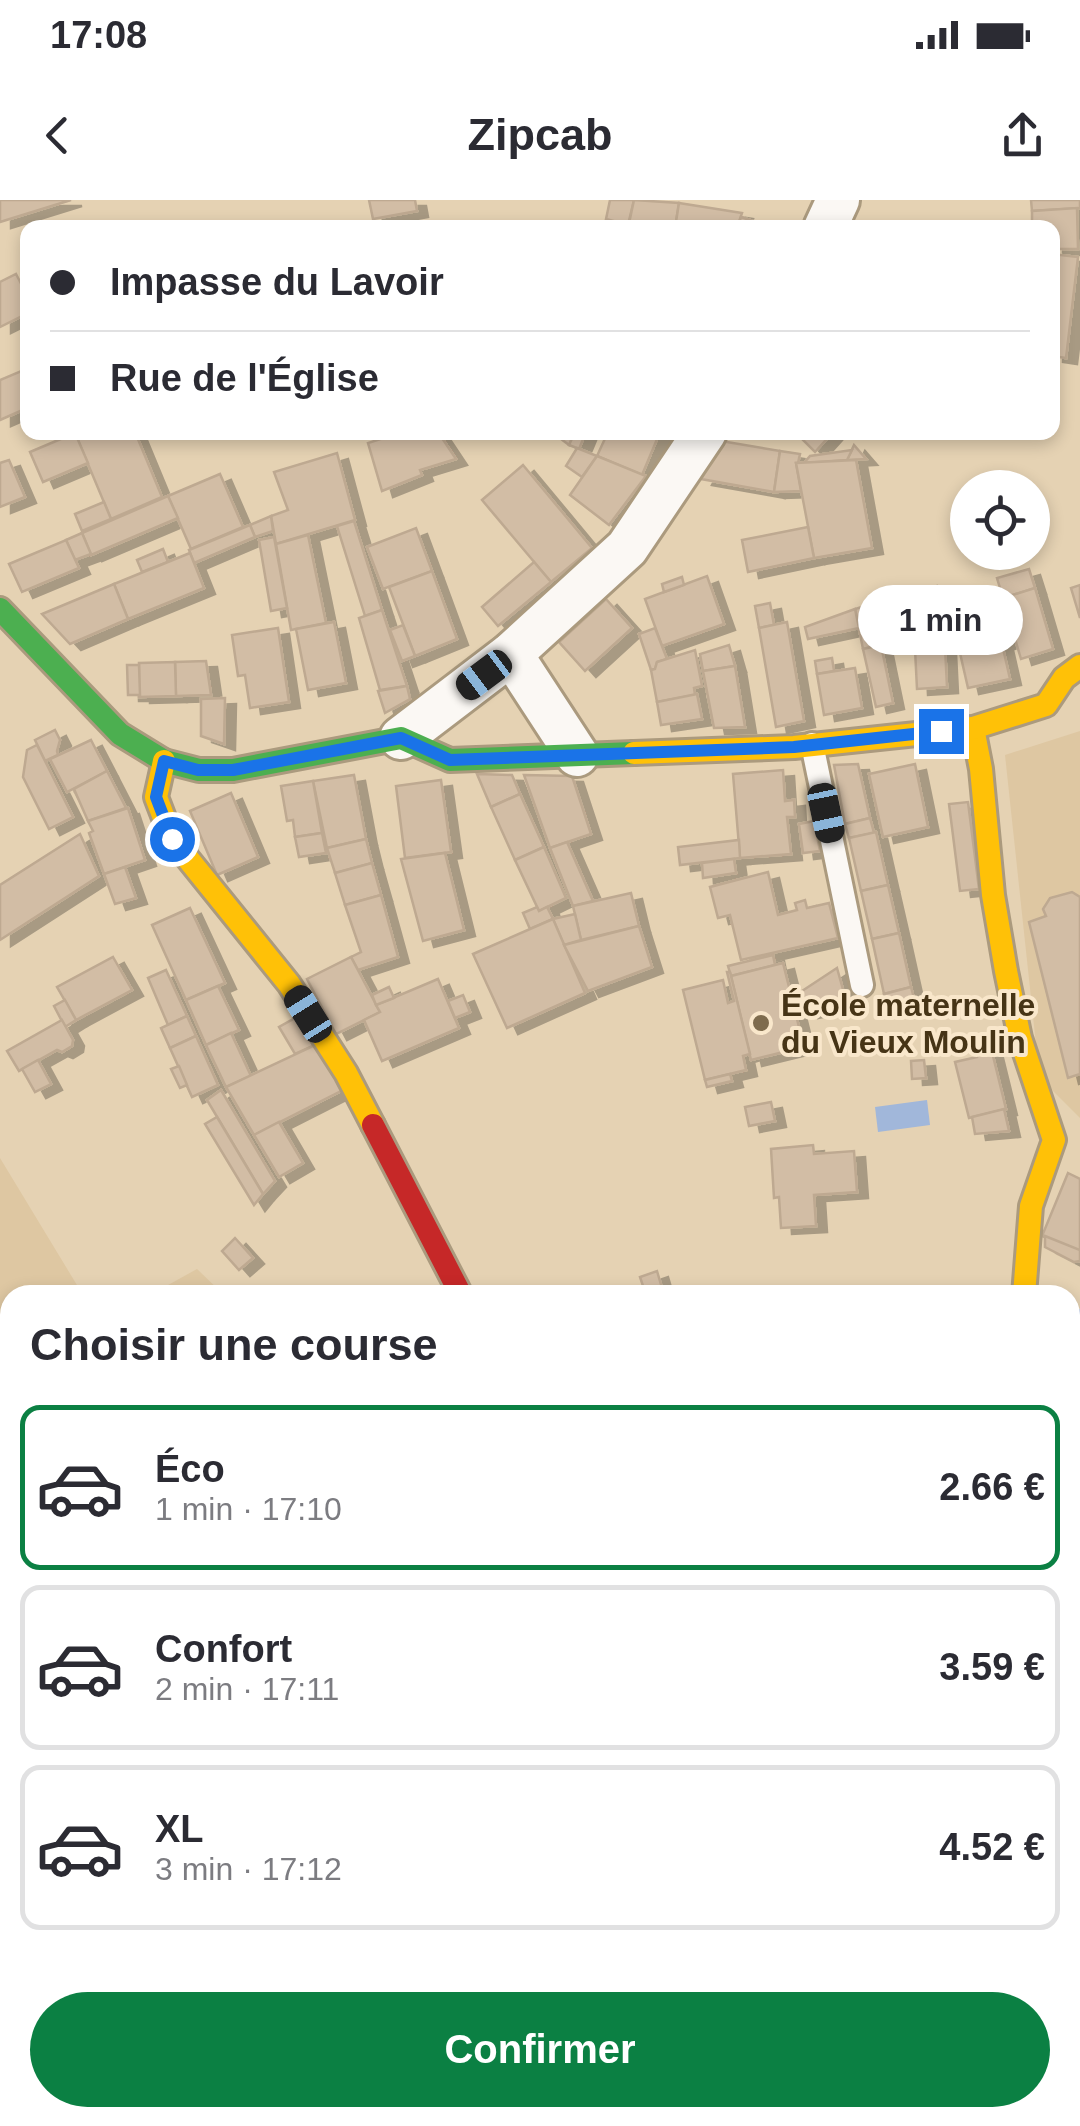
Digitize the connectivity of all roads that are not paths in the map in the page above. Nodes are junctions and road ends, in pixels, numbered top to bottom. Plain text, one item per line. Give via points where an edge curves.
1 (700, 440) edge
2 (0, 609) edge
3 (512, 654) junction
4 (1080, 666) edge
5 (973, 728) junction
6 (401, 738) junction
7 (812, 744) junction
8 (577, 755) junction
9 (164, 761) junction
10 (862, 985) dead end
11 (456, 1285) edge
12 (1025, 1285) edge

1 - 3 street via 628,548
2 - 9 street via 120,734
3 - 6 street
3 - 8 street
4 - 5 street via 1046,705
5 - 7 street
5 - 12 street via 1006,971 1054,1140 1031,1206
6 - 8 street via 450,760
6 - 9 street via 233,770
7 - 8 street
7 - 10 lane
9 - 11 street via 156,797 172,839 289,984 346,1073

